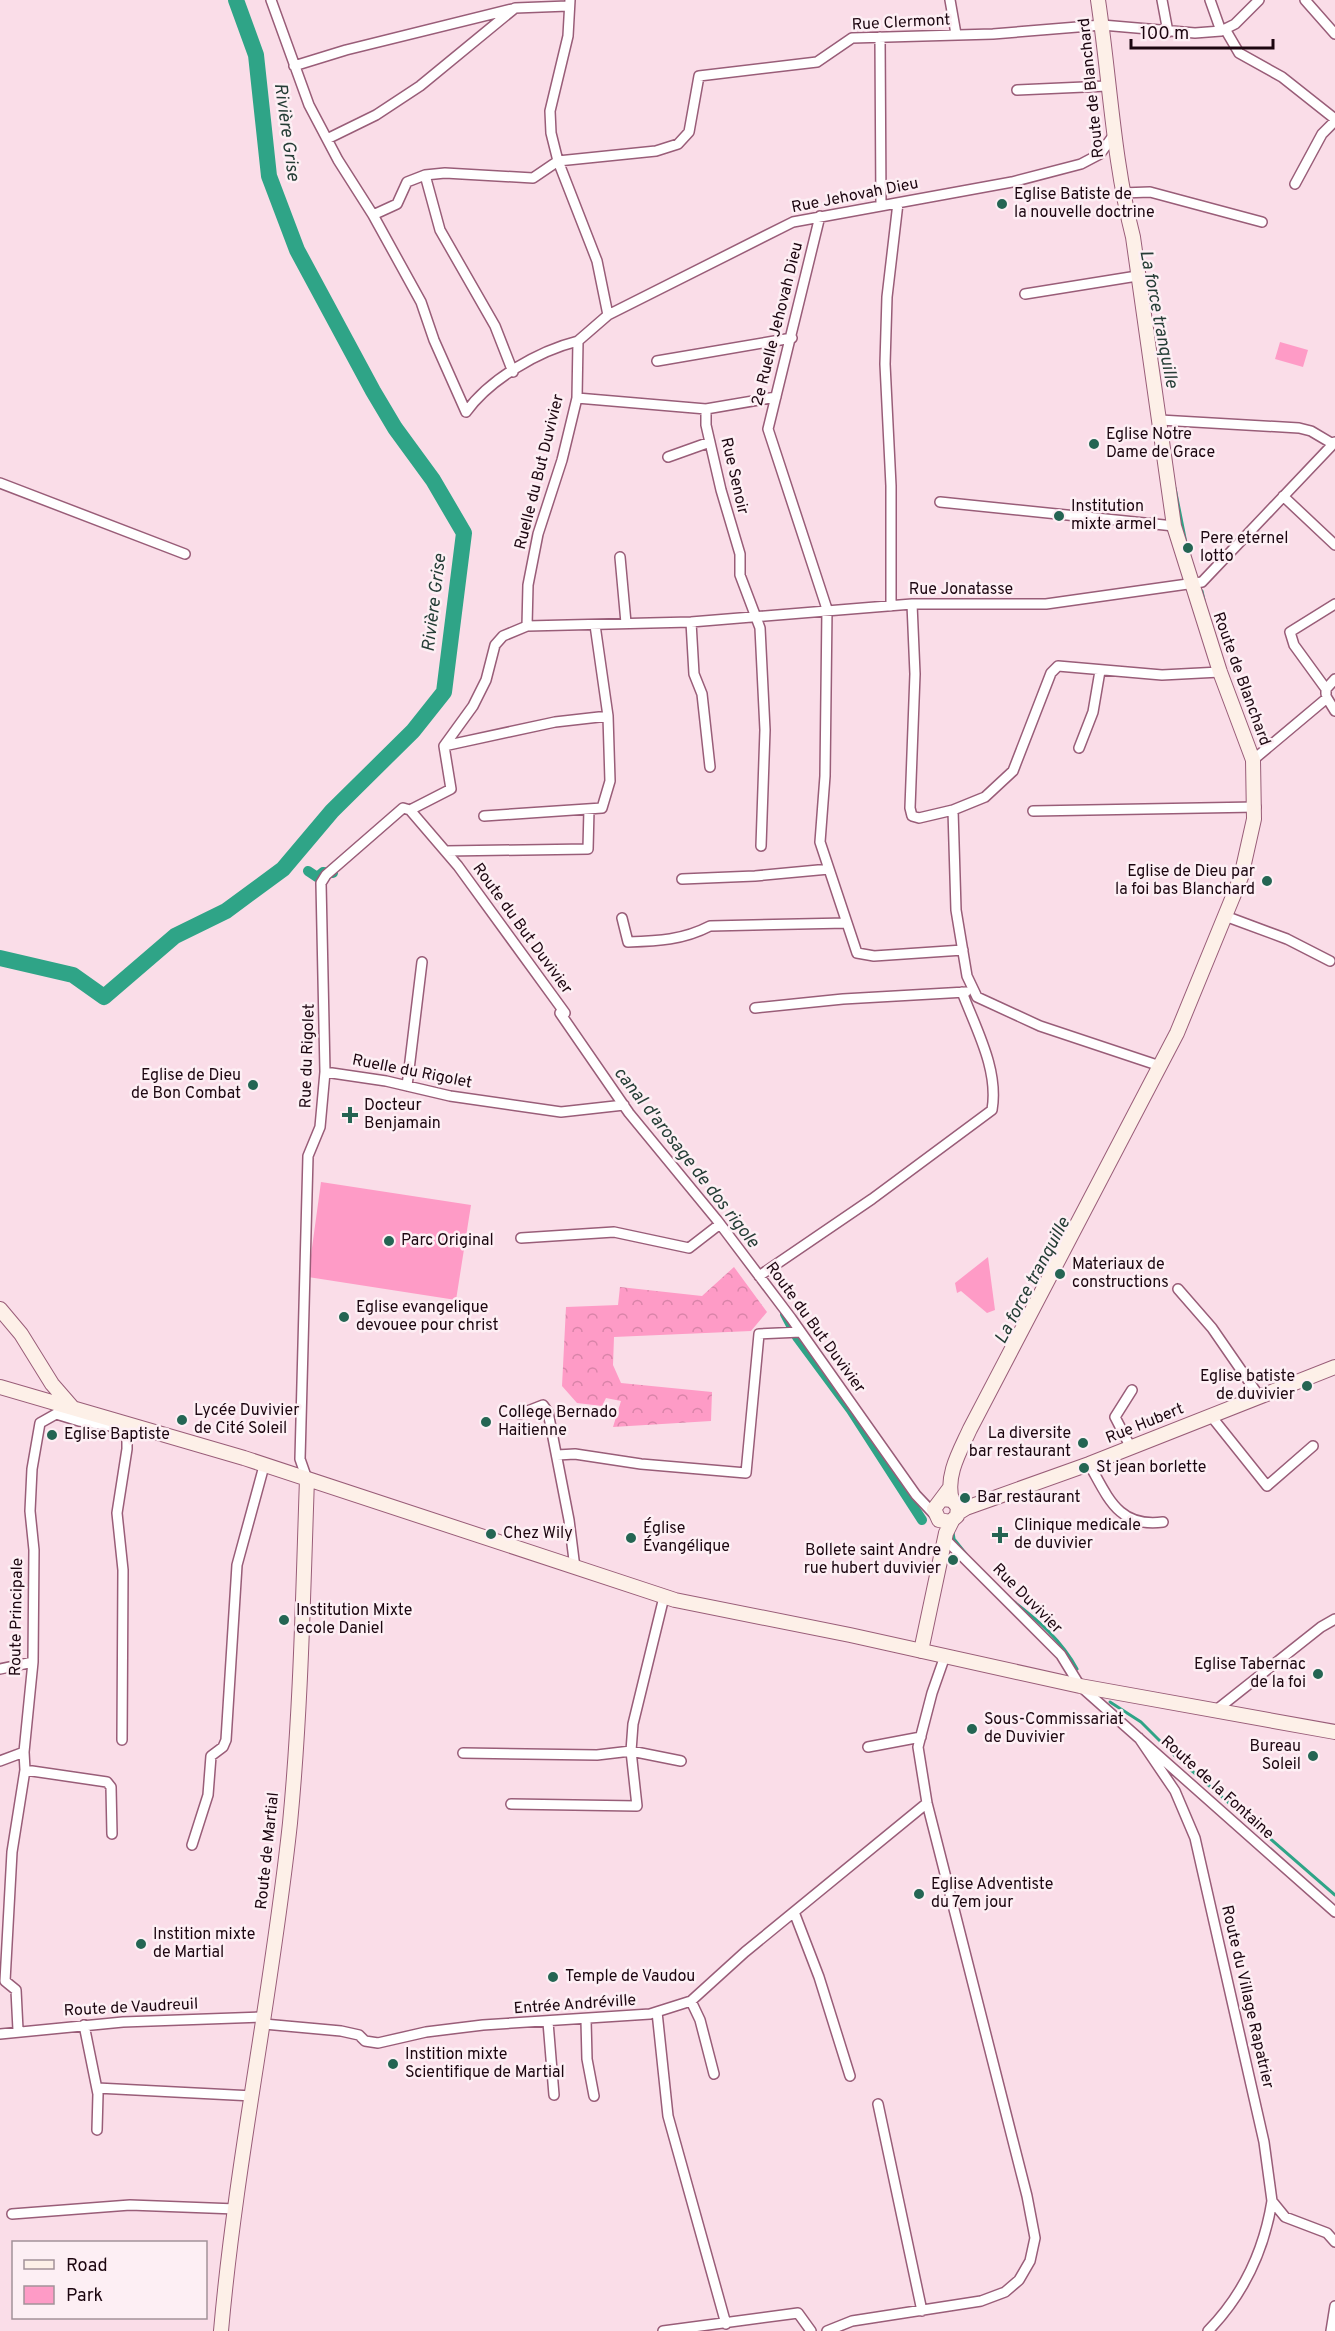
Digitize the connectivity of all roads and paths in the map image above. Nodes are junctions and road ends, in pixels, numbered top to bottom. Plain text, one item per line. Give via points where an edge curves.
1 (272, 0) edge
2 (950, 0) edge
3 (1098, 0) edge
4 (1162, 0) edge
5 (1210, 0) edge
6 (1259, 0) edge
7 (1305, 0) edge
8 (569, 3) edge
9 (515, 8) junction
10 (1102, 25) junction
11 (1223, 30) junction
12 (1168, 32) junction
13 (956, 34) junction
14 (1335, 34) edge
15 (880, 37) junction
16 (294, 66) junction
17 (1107, 86) junction
18 (1017, 90) dead end
19 (1335, 120) edge
20 (1113, 136) junction
21 (327, 139) junction
22 (558, 162) junction
23 (425, 175) junction
24 (1295, 184) dead end
25 (1122, 193) junction
26 (898, 203) junction
27 (881, 206) junction
28 (373, 214) junction
29 (820, 216) junction
30 (1262, 222) dead end
31 (1137, 276) junction
32 (1025, 294) dead end
33 (608, 315) junction
34 (792, 338) junction
35 (578, 340) junction
36 (657, 361) dead end
37 (513, 372) junction
38 (776, 397) junction
39 (577, 398) junction
40 (706, 409) junction
41 (1160, 420) junction
42 (710, 442) junction
43 (1334, 443) edge
44 (668, 458) dead end
45 (0, 483) edge
46 (1283, 496) junction
47 (940, 502) dead end
48 (1174, 526) junction
49 (1335, 545) edge
50 (185, 554) dead end
51 (620, 557) dead end
52 (1190, 583) junction
53 (912, 604) junction
54 (1335, 604) edge
55 (891, 606) junction
56 (828, 609) junction
57 (758, 617) junction
58 (691, 622) junction
59 (626, 623) junction
60 (595, 624) junction
61 (527, 626) junction
62 (1100, 671) junction
63 (1220, 672) junction
64 (1335, 679) edge
65 (1327, 693) junction
66 (1335, 711) edge
67 (608, 716) junction
68 (444, 746) junction
69 (1079, 748) dead end
70 (1253, 760) junction
71 (710, 767) dead end
72 (1256, 807) junction
73 (589, 809) junction
74 (405, 810) junction
75 (953, 810) junction
76 (1033, 812) dead end
77 (484, 816) dead end
78 (761, 846) dead end
79 (446, 851) junction
80 (829, 869) junction
81 (682, 879) dead end
82 (1225, 916) junction
83 (622, 918) dead end
84 (847, 923) junction
85 (963, 950) junction
86 (1330, 961) dead end
87 (422, 962) dead end
88 (962, 992) junction
89 (974, 992) junction
90 (755, 1008) dead end
91 (1160, 1066) junction
92 (325, 1072) junction
93 (407, 1086) junction
94 (624, 1105) junction
95 (720, 1224) junction
96 (521, 1238) dead end
97 (759, 1276) junction
98 (1178, 1289) dead end
99 (0, 1309) edge
100 (801, 1332) junction
101 (1335, 1367) edge
102 (0, 1387) edge
103 (1132, 1390) dead end
104 (1259, 1396) junction
105 (72, 1407) junction
106 (520, 1414) dead end
107 (1211, 1416) junction
108 (127, 1430) junction
109 (151, 1430) junction
110 (1313, 1446) dead end
111 (1131, 1448) junction
112 (557, 1455) junction
113 (1089, 1464) junction
114 (264, 1466) junction
115 (307, 1479) junction
116 (949, 1511) junction
117 (1163, 1522) dead end
118 (575, 1568) junction
119 (664, 1597) junction
120 (1335, 1619) edge
121 (921, 1651) junction
122 (945, 1656) junction
123 (33, 1662) junction
124 (0, 1669) edge
125 (1080, 1686) junction
126 (1215, 1711) junction
127 (1335, 1732) edge
128 (921, 1737) junction
129 (1139, 1738) junction
130 (122, 1740) dead end
131 (868, 1747) dead end
132 (631, 1751) junction
133 (24, 1752) junction
134 (463, 1753) dead end
135 (0, 1761) edge
136 (681, 1761) dead end
137 (25, 1770) junction
138 (927, 1803) junction
139 (511, 1804) dead end
140 (112, 1834) dead end
141 (192, 1845) dead end
142 (794, 1912) junction
143 (1335, 1912) edge
144 (691, 2001) junction
145 (657, 2012) junction
146 (264, 2020) junction
147 (586, 2020) junction
148 (548, 2022) junction
149 (84, 2025) junction
150 (18, 2030) junction
151 (0, 2034) edge
152 (714, 2074) dead end
153 (850, 2076) dead end
154 (97, 2088) junction
155 (555, 2095) dead end
156 (253, 2096) junction
157 (594, 2096) dead end
158 (878, 2104) dead end
159 (97, 2130) dead end
160 (1272, 2201) junction
161 (236, 2209) junction
162 (12, 2214) dead end
163 (1335, 2242) edge
164 (1335, 2306) edge
165 (922, 2311) junction
166 (726, 2324) junction
167 (221, 2331) edge
168 (663, 2331) edge
169 (811, 2331) edge
170 (827, 2331) edge
171 (1208, 2331) edge
172 (1331, 2331) edge

1 - 16 street
2 - 13 street
3 - 10 street, Route de Blanchard
4 - 12 street
5 - 11 street
6 - 11 street
7 - 14 street
8 - 9 street
8 - 22 street via 568,36 550,111
9 - 16 street
9 - 21 street via 420,86 376,116
10 - 12 street, Rue Clermont
10 - 13 street, Rue Clermont
10 - 17 street, Route de Blanchard
11 - 12 street, Rue Clermont
11 - 19 street via 1239,52 1282,77
13 - 15 street, Rue Clermont
15 - 22 street, Rue Clermont via 847,39 816,62 701,75 689,132 678,144 656,151
15 - 27 street
16 - 21 street
17 - 18 street
17 - 20 street, Route de Blanchard
19 - 24 street via 1322,134
20 - 25 street, Route de Blanchard
20 - 26 street, Rue Jehovah Dieu via 1100,154 1081,164 1012,182
21 - 28 street
22 - 23 street via 533,178
22 - 33 street via 597,261
23 - 28 street via 407,182 397,204
23 - 37 street via 440,230 495,326
25 - 30 street via 1150,192
25 - 31 street, Route de Blanchard
26 - 27 street, Rue Jehovah Dieu
26 - 55 street via 887,297 885,364
27 - 29 street, Rue Jehovah Dieu
28 - 37 street via 421,302 466,412 477,397
29 - 33 street, Rue Jehovah Dieu via 787,224
29 - 34 street, 2e Ruelle Jehovah Dieu
31 - 32 street
31 - 41 street, Route de Blanchard
33 - 35 street
34 - 36 street
34 - 38 street, 2e Ruelle Jehovah Dieu
35 - 37 street via 528,359
35 - 39 street, Ruelle du But Duvivier
38 - 40 street
38 - 56 street, 2e Ruelle Jehovah Dieu via 769,421 771,439
39 - 40 street
39 - 61 street, Ruelle du But Duvivier via 538,534 528,585
40 - 42 street, Rue Senoir
41 - 43 street via 1299,428
41 - 48 street, Route de Blanchard
42 - 44 street
42 - 57 street, Rue Senoir via 740,554 740,574
43 - 46 street, Rue Jonatasse
45 - 50 street
46 - 49 street
46 - 52 street, Rue Jonatasse via 1211,575 1202,582
47 - 48 street
48 - 52 street, Route de Blanchard
51 - 59 street
52 - 53 street, Rue Jonatasse via 1046,604
52 - 63 street, Route de Blanchard
53 - 55 street, Rue Jonatasse
53 - 75 street via 915,674 910,808 912,816 919,818
54 - 65 street via 1290,632 1294,645
55 - 56 street, Rue Jonatasse
56 - 57 street, Rue Jonatasse
56 - 80 street, 2e Ruelle Jehovah Dieu via 820,842
57 - 58 street, Rue Jonatasse
57 - 78 street via 765,730
58 - 59 street, Rue Jonatasse
58 - 71 street via 694,674 702,694
59 - 60 street, Rue Jonatasse
60 - 61 street, Rue Jonatasse
60 - 67 street
61 - 68 street via 503,636 495,645 486,680
62 - 63 street via 1162,675
62 - 69 street via 1093,712
62 - 75 street via 1058,666 1054,669 1013,771 985,797
63 - 70 street, Route de Blanchard
64 - 65 street
65 - 66 street
65 - 70 street
67 - 68 street via 555,722
67 - 73 street via 610,781 602,808
68 - 74 street via 451,789
70 - 72 street, Route de Blanchard
72 - 76 street
72 - 82 street, Route de Blanchard via 1246,859
73 - 77 street
73 - 79 street via 588,849
74 - 79 street, Route du But Duvivier
74 - 92 street, Rue du Rigolet via 326,874 321,883
75 - 85 street via 956,910
79 - 94 street, Route du But Duvivier via 565,1013 560,1013
80 - 81 street
80 - 84 street, 2e Ruelle Jehovah Dieu
82 - 86 street via 1287,939
82 - 91 street, Route de Blanchard
83 - 84 street via 628,942 667,941 710,926
84 - 85 street, 2e Ruelle Jehovah Dieu via 856,953 874,956
85 - 89 street
87 - 93 street
88 - 89 street
88 - 90 street
88 - 97 street via 989,1065 995,1092 992,1110
89 - 91 street via 977,997 1040,1026
91 - 116 street, Route de Blanchard via 956,1458
92 - 93 street, Ruelle du Rigolet
92 - 115 street, Rue du Rigolet via 320,1127 308,1156 300,1459
93 - 94 street, Ruelle du Rigolet via 561,1113
94 - 95 street, Route du But Duvivier
95 - 96 street via 689,1248 614,1232
95 - 97 street, Route du But Duvivier
97 - 100 street, Route du But Duvivier
98 - 104 street via 1212,1328
99 - 105 street
100 - 112 street via 759,1334 746,1473
100 - 116 street, Route du But Duvivier via 916,1495
101 - 104 street, Rue Hubert
102 - 105 street
103 - 111 street via 1115,1417
104 - 107 street, Rue Hubert
105 - 109 street
106 - 112 street via 543,1405
107 - 110 street via 1267,1486
107 - 111 street, Rue Hubert
108 - 109 street, Route Principale
108 - 123 street, Route Principale via 56,1414 40,1423 30,1512 34,1550
108 - 130 street via 117,1513 123,1570
109 - 114 street
111 - 113 street, Rue Hubert
112 - 118 street
113 - 116 street, Rue Hubert
113 - 117 street via 1113,1505 1140,1523
114 - 115 street
114 - 141 street via 237,1565 226,1740 212,1756 206,1805
115 - 118 street
115 - 146 street, Route de Martial via 290,1825
116 - 121 street, Route de Blanchard
116 - 125 street, Rue Duvivier via 1062,1655
118 - 119 street
119 - 121 street
119 - 132 street via 633,1724
120 - 126 street
121 - 122 street
122 - 125 street
122 - 128 street
123 - 124 street
123 - 133 street, Route Principale
125 - 126 street
125 - 129 street, Route de la Fontaine
126 - 127 street
128 - 131 street
128 - 138 street via 918,1747
129 - 143 street, Route de la Fontaine
129 - 160 street, Route du Village Rapatrier via 1175,1791 1195,1838 1264,2142
132 - 134 street via 597,1755
132 - 136 street
132 - 139 street via 637,1806
133 - 135 street
133 - 137 street, Route Principale
137 - 140 street via 107,1782 111,1787
137 - 150 street, Route Principale via 12,1852 5,1980 16,1990
138 - 142 street, Entrée Andréville
138 - 165 street via 1035,2238 1030,2261 1019,2280 1005,2292 981,2301
142 - 144 street, Entrée Andréville
142 - 153 street
144 - 145 street, Entrée Andréville
144 - 152 street
145 - 147 street, Entrée Andréville
145 - 166 street via 668,2116
146 - 148 street, Entrée Andréville via 341,2031 378,2043 483,2025
146 - 149 street, Route de Vaudreuil
146 - 156 street, Route de Martial
147 - 148 street, Entrée Andréville
147 - 157 street via 587,2059
148 - 155 street
149 - 150 street, Route de Vaudreuil
149 - 154 street
150 - 151 street, Route de Vaudreuil
154 - 156 street
154 - 159 street
156 - 161 street, Route de Martial
158 - 165 street
160 - 163 street via 1285,2217 1327,2233
160 - 171 street, Route du Village Rapatrier via 1253,2269 1232,2304
161 - 162 street via 130,2205
161 - 167 street, Route de Martial
164 - 172 street
165 - 170 street via 852,2321
166 - 168 street
166 - 169 street via 798,2313

